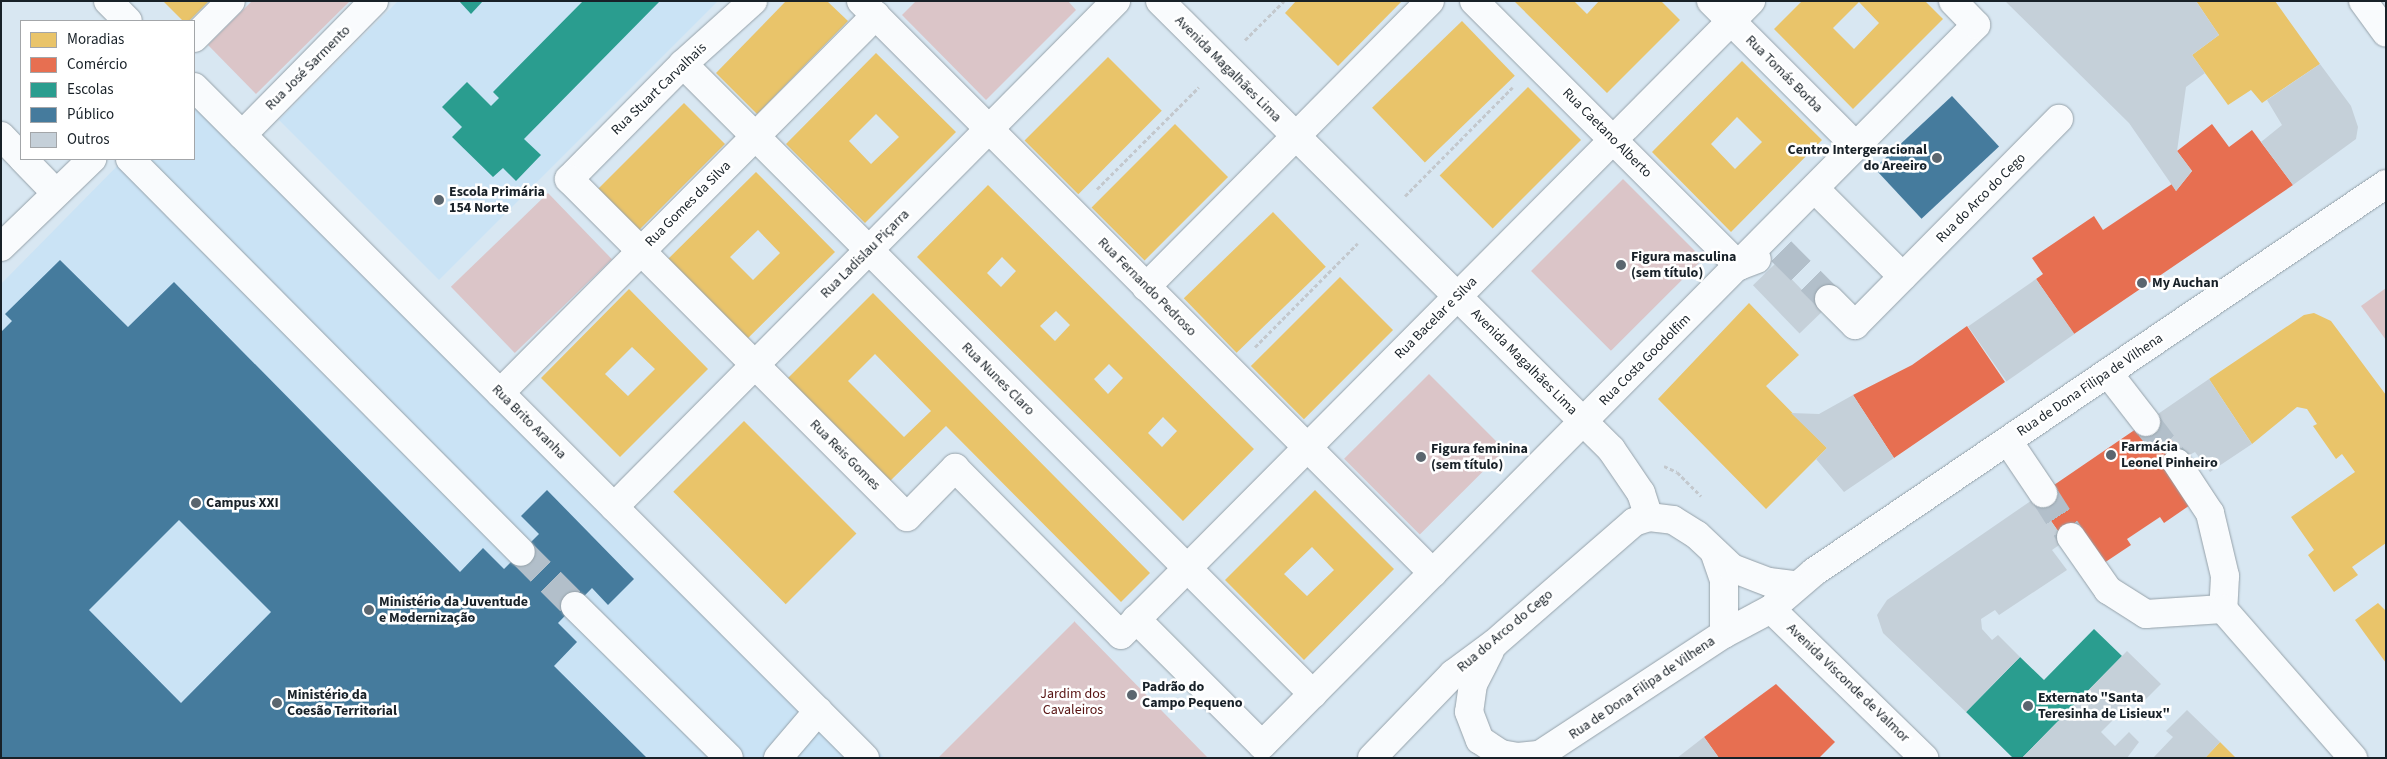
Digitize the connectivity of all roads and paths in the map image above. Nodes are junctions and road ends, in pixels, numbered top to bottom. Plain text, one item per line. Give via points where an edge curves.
1 (108, 1) edge
2 (230, 1) edge
3 (753, 1) edge
4 (1116, 1) edge
5 (1160, 1) edge
6 (1284, 1) edge
7 (1430, 1) edge
8 (1474, 1) edge
9 (1711, 1) edge
10 (1751, 1) edge
11 (1953, 1) edge
12 (2363, 1) edge
13 (369, 3) edge
14 (868, 8) edge
15 (127, 20) edge
16 (1731, 21) junction
17 (2386, 32) edge
18 (195, 37) edge
19 (1222, 63) junction
20 (683, 64) junction
21 (1537, 64) junction
22 (195, 88) edge
23 (2059, 119) dead end
24 (989, 129) junction
25 (242, 135) junction
26 (1, 136) edge
27 (756, 136) junction
28 (1295, 136) junction
29 (1613, 140) junction
30 (1857, 147) junction
31 (20, 156) edge
32 (24, 160) edge
33 (91, 160) edge
34 (131, 160) edge
35 (569, 179) joint
36 (2386, 184) edge
37 (1815, 189) junction
38 (56, 193) junction
39 (1073, 213) junction
40 (1380, 221) junction
41 (1, 247) edge
42 (870, 250) junction
43 (641, 251) junction
44 (1781, 251) dead end
45 (1739, 266) junction
46 (1903, 276) junction
47 (1146, 287) junction
48 (1458, 296) junction
49 (1829, 299) tunnel mouth
50 (755, 365) junction
51 (1231, 371) junction
52 (2108, 373) junction
53 (500, 393) junction
54 (1584, 422) junction
55 (2146, 422) tunnel mouth
56 (2008, 441) junction
57 (1308, 447) junction
58 (2177, 464) tunnel mouth
59 (2043, 494) tunnel mouth
60 (614, 507) junction
61 (1649, 517) junction
62 (2070, 537) tunnel mouth
63 (521, 552) tunnel mouth
64 (1715, 554) junction
65 (1188, 568) junction
66 (1433, 573) junction
67 (1794, 585) junction
68 (575, 606) tunnel mouth
69 (1772, 608) junction
70 (2223, 609) junction
71 (1129, 627) junction
72 (1724, 634) junction
73 (1495, 643) junction
74 (1314, 694) junction
75 (818, 711) junction
76 (1537, 756) edge
77 (729, 758) edge
78 (778, 758) edge
79 (865, 758) edge
80 (1372, 758) edge
81 (1924, 758) edge
82 (2353, 758) edge

1 - 15 street
2 - 18 street
3 - 20 street, Rua Stuart Carvalhais
4 - 24 street, Rua Ladislau Piçarra
5 - 19 street, Avenida Magalhães Lima
6 - 19 path
7 - 28 street
8 - 21 street, Rua Caetano Alberto
9 - 16 street, Rua Tomás Borba
10 - 16 street, Rua Bacelar e Silva
11 - 30 street, Rua Costa Goodolfim via 1976,25
12 - 17 street
13 - 25 street, Rua José Sarmento
14 - 24 street, Rua Fernando Pedroso
14 - 27 street, Rua Gomes da Silva
16 - 29 street, Rua Bacelar e Silva
16 - 30 street, Rua Tomás Borba
19 - 28 street, Avenida Magalhães Lima
19 - 39 path
20 - 27 street, Rua Nunes Claro
20 - 35 street, Rua Stuart Carvalhais
21 - 29 street, Rua Caetano Alberto
21 - 40 path
22 - 25 street, Rua Brito Aranha
23 - 46 street, Rua do Arco do Cego
24 - 39 street, Rua Fernando Pedroso
24 - 42 street, Rua Ladislau Piçarra
25 - 53 street, Rua Brito Aranha
26 - 31 street
27 - 42 street, Rua Nunes Claro
27 - 43 street, Rua Gomes da Silva
28 - 40 street, Avenida Magalhães Lima
28 - 47 street
29 - 45 street, Rua Caetano Alberto
29 - 48 street, Rua Bacelar e Silva
30 - 37 street, Rua Costa Goodolfim
32 - 38 street
33 - 38 street
34 - 63 street
35 - 43 street, Rua Reis Gomes
36 - 52 street, Rua de Dona Filipa de Vilhena
37 - 45 street, Rua Costa Goodolfim
37 - 46 street
38 - 41 street
39 - 47 street, Rua Fernando Pedroso
40 - 48 street, Avenida Magalhães Lima
40 - 51 path
42 - 50 street, Rua Ladislau Piçarra
42 - 65 street, Rua Nunes Claro
43 - 50 street, Rua Reis Gomes
43 - 53 street, Rua Gomes da Silva
44 - 45 street
45 - 54 street, Rua Costa Goodolfim
46 - 49 street, Rua do Arco do Cego via 1856,325
47 - 51 street, Rua Fernando Pedroso
48 - 54 street, Avenida Magalhães Lima
48 - 57 street, Rua Bacelar e Silva
50 - 60 street, Rua Ladislau Piçarra
50 - 71 street, Rua Reis Gomes via 907,517 955,468
51 - 57 street, Rua Fernando Pedroso
52 - 55 street
52 - 56 street, Rua de Dona Filipa de Vilhena
53 - 60 street, Rua Brito Aranha
54 - 61 street, Avenida Magalhães Lima via 1630,473
54 - 66 street, Rua Costa Goodolfim
56 - 59 street
56 - 67 street, Rua de Dona Filipa de Vilhena
57 - 65 street, Rua Bacelar e Silva
57 - 66 street, Rua Fernando Pedroso
58 - 70 street via 2210,513 2225,576
60 - 75 street, Rua Brito Aranha
61 - 64 street via 1673,520 1697,535
61 - 73 street, Rua do Arco do Cego via 1624,529
62 - 70 street via 2108,590 2146,614
64 - 67 street via 1732,568 1750,576
64 - 72 street via 1724,580
65 - 71 street, Rua Bacelar e Silva
65 - 74 street, Rua Nunes Claro
66 - 74 street, Rua Costa Goodolfim
67 - 69 street, Rua de Dona Filipa de Vilhena
68 - 77 street
69 - 72 street, Rua de Dona Filipa de Vilhena
69 - 81 street, Avenida Visconde de Valmor
70 - 82 street
71 - 74 street, Rua Costa Goodolfim via 1262,745
72 - 76 street, Rua de Dona Filipa de Vilhena
73 - 76 street via 1473,684 1469,712 1480,740 1501,754
73 - 80 street, Rua do Arco do Cego via 1453,674
75 - 78 street
75 - 79 street, Rua Brito Aranha

